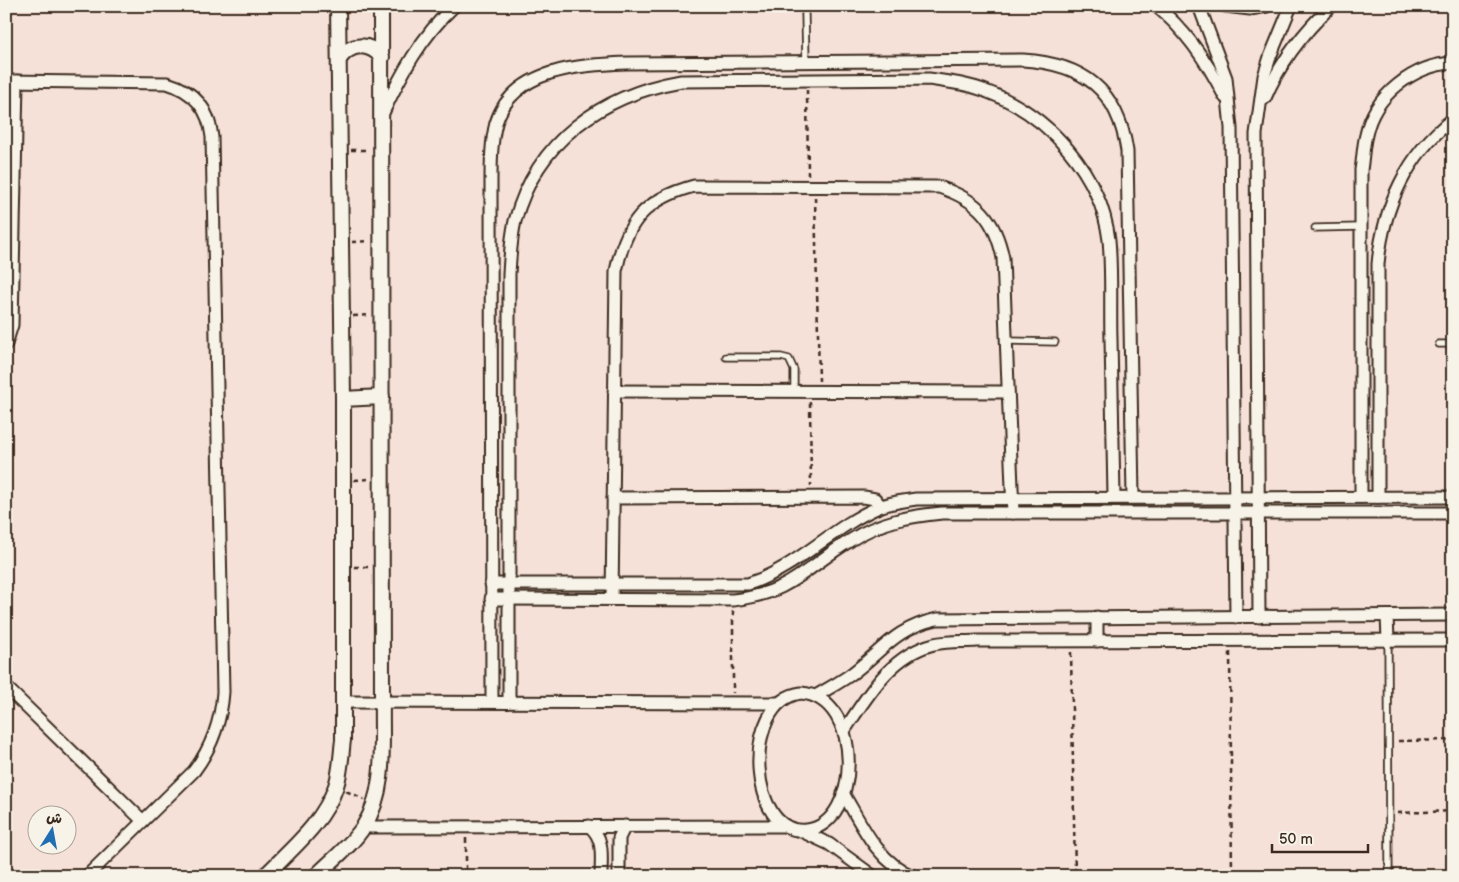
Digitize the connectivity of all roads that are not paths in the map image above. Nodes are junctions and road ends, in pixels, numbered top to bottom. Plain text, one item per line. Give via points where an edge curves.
1 (331, 6) edge
2 (381, 6) edge
3 (454, 6) edge
4 (1156, 6) edge
5 (1199, 6) edge
6 (1225, 6) edge
7 (1267, 6) edge
8 (1291, 6) edge
9 (1331, 6) edge
10 (338, 13) edge
11 (804, 14) dead end
12 (382, 57) junction
13 (339, 59) junction
14 (806, 62) junction
15 (654, 63) junction
16 (1453, 63) edge
17 (806, 79) junction
18 (12, 81) edge
19 (655, 86) junction
20 (1230, 105) junction
21 (382, 116) junction
22 (1258, 116) junction
23 (1453, 119) edge
24 (1361, 227) junction
25 (1315, 228) dead end
26 (1361, 250) junction
27 (1379, 250) junction
28 (1109, 259) junction
29 (1129, 259) junction
30 (1006, 341) junction
31 (1055, 342) dead end
32 (6, 344) edge
33 (1440, 344) dead end
34 (1453, 344) edge
35 (726, 356) dead end
36 (614, 391) junction
37 (794, 392) junction
38 (1008, 392) junction
39 (382, 396) junction
40 (343, 398) junction
41 (1235, 497) junction
42 (1258, 497) junction
43 (1361, 497) junction
44 (1378, 497) junction
45 (1453, 497) edge
46 (613, 498) junction
47 (1012, 498) junction
48 (1114, 498) junction
49 (1133, 498) junction
50 (881, 506) junction
51 (1013, 513) junction
52 (1235, 513) junction
53 (1258, 513) junction
54 (1453, 513) edge
55 (491, 584) junction
56 (509, 584) junction
57 (612, 584) junction
58 (492, 599) junction
59 (509, 599) junction
60 (612, 599) junction
61 (1453, 615) edge
62 (1387, 616) junction
63 (1097, 617) junction
64 (1236, 617) junction
65 (1259, 617) junction
66 (1388, 640) junction
67 (1453, 640) edge
68 (1097, 641) junction
69 (6, 687) edge
70 (816, 696) junction
71 (382, 701) junction
72 (492, 701) junction
73 (509, 701) junction
74 (343, 702) junction
75 (778, 703) junction
76 (844, 731) junction
77 (843, 792) junction
78 (142, 821) junction
79 (589, 826) junction
80 (625, 826) junction
81 (786, 826) junction
82 (363, 827) junction
83 (799, 830) junction
84 (87, 876) edge
85 (265, 876) edge
86 (316, 876) edge
87 (601, 876) edge
88 (619, 876) edge
89 (873, 876) edge
90 (913, 876) edge
91 (1389, 876) edge

1 - 10 street
2 - 12 street
3 - 21 street via 416,49
4 - 20 street via 1189,39 1212,70
5 - 20 street via 1223,70
6 - 7 street via 1250,10
8 - 22 street via 1270,57
9 - 22 street via 1289,53
10 - 13 street
11 - 14 lane
12 - 13 street via 376,51 360,46 351,48
12 - 21 street
13 - 40 street
14 - 15 street
14 - 17 street
14 - 29 street via 1023,60 1067,67 1087,77 1112,103 1124,130
15 - 19 street
15 - 55 street via 576,67 534,79 505,104 497,122 491,184
16 - 24 street via 1419,71 1401,82 1374,114 1366,134 1361,170
17 - 19 street via 706,80
17 - 28 street via 929,79 966,85 1016,105 1054,134 1084,172 1103,216
18 - 32 street via 12,325
18 - 78 street via 167,83 193,96 211,127 222,704 215,733 201,761
19 - 56 street via 627,94 601,108 563,138 538,168 515,222 509,274
20 - 41 street
21 - 39 street
22 - 42 street
23 - 27 street via 1422,148 1404,174 1392,201
24 - 25 lane
24 - 26 street
26 - 27 street
26 - 43 street
27 - 44 street
28 - 29 street
28 - 48 street
29 - 49 street
30 - 31 lane
30 - 36 street via 1003,258 999,238 990,220 959,194 939,187 694,186 655,201 627,232 616,271
30 - 38 street
33 - 34 lane
35 - 37 lane via 789,359 794,370
36 - 37 street
36 - 46 street
37 - 38 street
38 - 47 street
39 - 40 street
39 - 71 street
40 - 74 street
41 - 42 street
41 - 49 street
41 - 52 street
42 - 43 street
42 - 53 street
43 - 44 street
44 - 45 street
46 - 50 street via 870,497
46 - 57 street
47 - 48 street
47 - 50 street via 916,499
47 - 51 street
48 - 49 street
50 - 57 street via 843,526 784,569 748,584
51 - 52 street
51 - 60 street via 942,513 894,520 851,539 799,578 767,594 733,600
52 - 53 street
52 - 64 street
53 - 54 street
53 - 65 street
55 - 56 street
55 - 58 street
56 - 57 street
56 - 59 street
57 - 60 street
58 - 59 street
58 - 72 street
59 - 60 street
59 - 73 street
61 - 62 street
62 - 65 street
62 - 66 street
63 - 64 street
63 - 68 street
63 - 70 street via 956,618 923,622 892,638 849,676
64 - 65 street
66 - 67 street
66 - 68 street
66 - 91 lane
68 - 76 street via 933,644 913,653 880,680
69 - 78 street
70 - 75 street via 793,694
70 - 76 street via 827,704
71 - 72 street
71 - 74 street
71 - 82 street via 379,781 375,804
72 - 73 street
73 - 75 street
74 - 85 street via 343,740 336,786 319,819
75 - 81 street via 761,738 758,765 768,804
76 - 77 street via 849,762
77 - 83 street via 827,820 814,828
77 - 90 street via 873,843 888,860
78 - 84 street
79 - 80 street
79 - 82 street
79 - 87 street via 597,833 601,844
80 - 81 street
80 - 88 street via 619,838
81 - 83 street
82 - 86 street
83 - 89 street via 829,844

